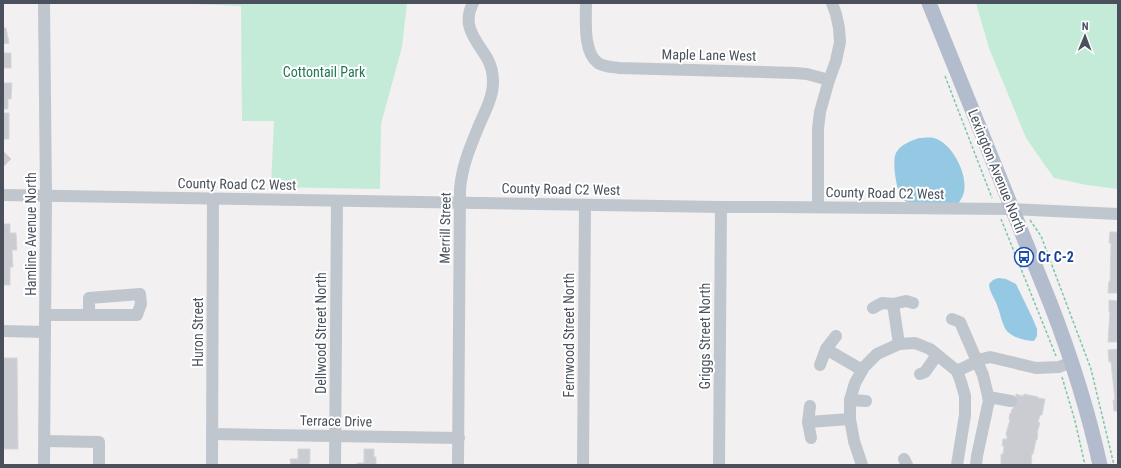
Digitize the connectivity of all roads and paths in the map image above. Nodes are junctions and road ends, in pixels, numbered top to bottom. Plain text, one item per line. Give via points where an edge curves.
1 (44, 3) edge
2 (473, 3) edge
3 (586, 3) edge
4 (832, 3) edge
5 (929, 3) edge
6 (944, 75) dead end
7 (830, 80) junction
8 (3, 195) edge
9 (46, 196) junction
10 (213, 199) junction
11 (337, 201) junction
12 (460, 203) junction
13 (585, 205) junction
14 (721, 207) junction
15 (818, 207) junction
16 (996, 209) junction
17 (1012, 209) junction
18 (1118, 214) edge
19 (913, 303) dead end
20 (893, 304) junction
21 (873, 308) dead end
22 (45, 315) junction
23 (89, 315) dead end
24 (952, 319) dead end
25 (3, 331) edge
26 (45, 332) junction
27 (836, 336) dead end
28 (900, 344) junction
29 (826, 349) junction
30 (937, 355) junction
31 (977, 362) junction
32 (1065, 364) junction
33 (820, 365) dead end
34 (862, 370) junction
35 (957, 371) junction
36 (920, 374) dead end
37 (988, 397) junction
38 (850, 400) junction
39 (866, 401) dead end
40 (1011, 401) dead end
41 (810, 406) dead end
42 (850, 419) junction
43 (808, 422) junction
44 (212, 434) junction
45 (335, 436) junction
46 (458, 438) junction
47 (811, 438) dead end
48 (45, 441) junction
49 (44, 465) edge
50 (99, 465) edge
51 (212, 465) edge
52 (335, 465) edge
53 (458, 465) edge
54 (583, 465) edge
55 (719, 465) edge
56 (862, 465) edge
57 (956, 465) edge
58 (976, 465) edge
59 (1086, 465) edge
60 (1100, 465) edge

1 - 9 street, Hamline Avenue North
2 - 12 street, Merrill Street via 468,16 471,33 488,60 493,81 489,103 464,162
3 - 7 street, Maple Lane West via 588,46 598,62 606,66 796,72
4 - 7 street via 840,42
5 - 17 main road, Lexington Avenue North
6 - 16 path
7 - 15 street via 818,128
8 - 9 street, County Road C2 West
9 - 10 street, County Road C2 West
9 - 22 street, Hamline Avenue North
10 - 11 street, County Road C2 West
10 - 44 street, Huron Street
11 - 12 street, County Road C2 West
11 - 45 street, Dellwood Street North
12 - 13 street, County Road C2 West
12 - 46 street, Merrill Street
13 - 14 street, County Road C2 West
13 - 54 street, Fernwood Street North
14 - 15 street, County Road C2 West
14 - 55 street, Griggs Street North
15 - 16 street, County Road C2 West
16 - 17 street, County Road C2 West
16 - 32 path via 1056,357
17 - 18 street, County Road C2 West
17 - 32 main road, Lexington Avenue North via 1051,305
19 - 20 street via 906,301
20 - 21 street via 882,303
20 - 28 street
22 - 23 street
22 - 26 street, Hamline Avenue North
24 - 31 street via 960,322
25 - 26 street
26 - 48 street, Hamline Avenue North
27 - 29 street
28 - 30 street via 915,343
28 - 34 street via 877,354
29 - 33 street
29 - 34 street
30 - 35 street
30 - 36 street via 925,372
31 - 32 street via 990,357 1036,368
31 - 35 street
31 - 37 street
32 - 59 path
32 - 60 main road, Lexington Avenue North via 1084,398
34 - 38 street
35 - 57 street via 965,396 965,416
37 - 40 street
37 - 58 street
38 - 39 street
38 - 42 street
41 - 43 street
42 - 43 street
42 - 56 street
43 - 47 street
44 - 45 street, Terrace Drive
44 - 51 street, Huron Street
45 - 46 street, Terrace Drive
45 - 52 street, Dellwood Street North
46 - 53 street, Merrill Street
48 - 49 street, Hamline Avenue North
48 - 50 street via 99,442

